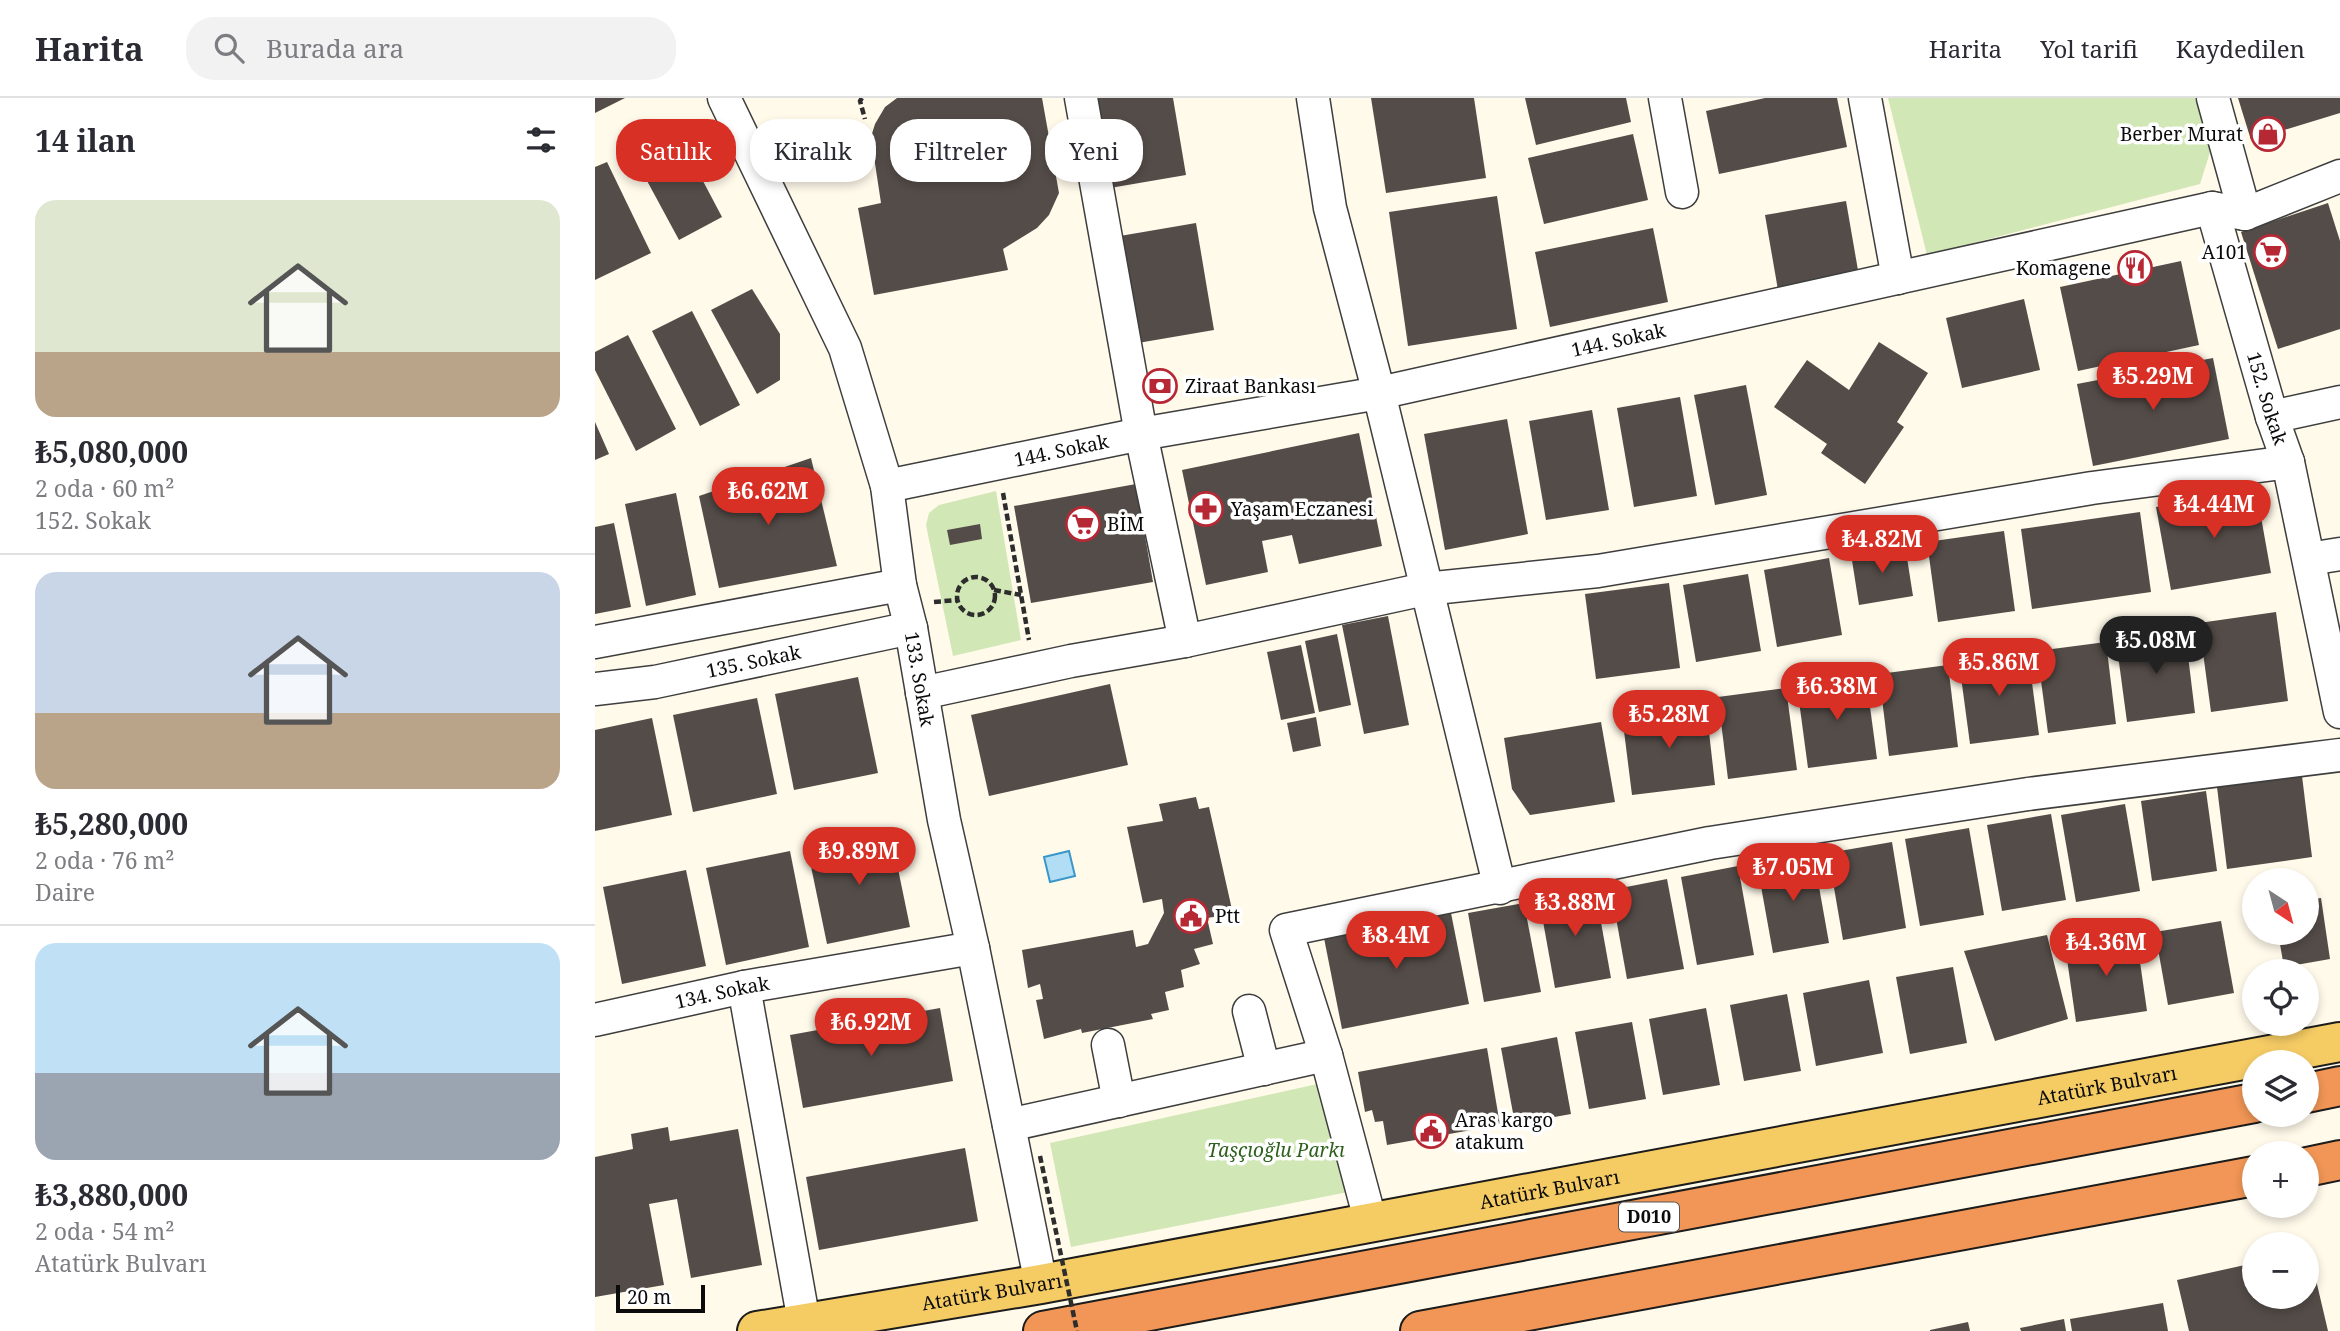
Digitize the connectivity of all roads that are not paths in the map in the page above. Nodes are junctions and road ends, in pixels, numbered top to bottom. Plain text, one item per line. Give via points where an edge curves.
1 (724, 98) edge
2 (1081, 98) edge
3 (1313, 98) edge
4 (1665, 98) edge
5 (1865, 98) edge
6 (2213, 98) edge
7 (2340, 176) edge
8 (1682, 192) dead end
9 (2212, 208) junction
10 (2245, 214) junction
11 (1898, 278) junction
12 (1379, 393) junction
13 (2340, 402) edge
14 (2272, 417) junction
15 (1141, 434) junction
16 (2288, 462) junction
17 (887, 486) junction
18 (2340, 554) edge
19 (2308, 559) junction
20 (900, 585) junction
21 (1425, 589) junction
22 (911, 628) junction
23 (1185, 641) junction
24 (595, 642) edge
25 (595, 690) edge
26 (922, 694) junction
27 (2340, 712) edge
28 (2340, 755) edge
29 (1500, 888) junction
30 (974, 948) junction
31 (744, 987) junction
32 (1249, 1011) dead end
33 (595, 1020) edge
34 (2340, 1042) edge
35 (1108, 1045) dead end
36 (1326, 1055) junction
37 (1265, 1069) junction
38 (2340, 1086) edge
39 (2319, 1090) edge
40 (1119, 1101) junction
41 (2242, 1104) edge
42 (1009, 1125) junction
43 (2340, 1160) edge
44 (2319, 1164) edge
45 (2242, 1178) edge
46 (1371, 1223) junction
47 (1041, 1284) junction
48 (804, 1322) junction
49 (757, 1331) edge
50 (1043, 1331) edge
51 (1420, 1331) edge

1 - 17 street, 133. Sokak via 845,348
2 - 15 street
3 - 12 street via 1330,208
4 - 8 street
5 - 11 street
6 - 10 street
7 - 10 street
9 - 10 street, 144. Sokak
9 - 11 street, 144. Sokak
9 - 14 street, 152. Sokak
11 - 12 street, 144. Sokak
12 - 15 street, 144. Sokak
12 - 21 street
13 - 14 street
14 - 16 street, 152. Sokak
15 - 17 street, 144. Sokak
15 - 23 street
16 - 19 street, 152. Sokak
16 - 21 street via 2092,488 1598,571
17 - 20 street, 133. Sokak
18 - 19 street
19 - 27 street, 152. Sokak
20 - 22 street, 133. Sokak
20 - 24 street
21 - 23 street
21 - 29 street
22 - 25 street, 135. Sokak via 655,682
22 - 26 street, 133. Sokak
23 - 26 street
26 - 30 street, 133. Sokak via 944,820
28 - 29 street via 2028,794 1710,843
29 - 36 street via 1286,930
30 - 31 street, 134. Sokak
30 - 42 street, 133. Sokak
31 - 33 street, 134. Sokak
31 - 48 street
32 - 37 street
34 - 46 main road, Atatürk Bulvarı
35 - 40 street
36 - 37 street
36 - 46 street
37 - 40 street
38 - 39 highway
40 - 42 street
41 - 50 highway, D010
42 - 47 street, 133. Sokak
43 - 44 highway
45 - 51 highway
46 - 47 main road, Atatürk Bulvarı
47 - 48 main road, Atatürk Bulvarı
48 - 49 main road, Atatürk Bulvarı

